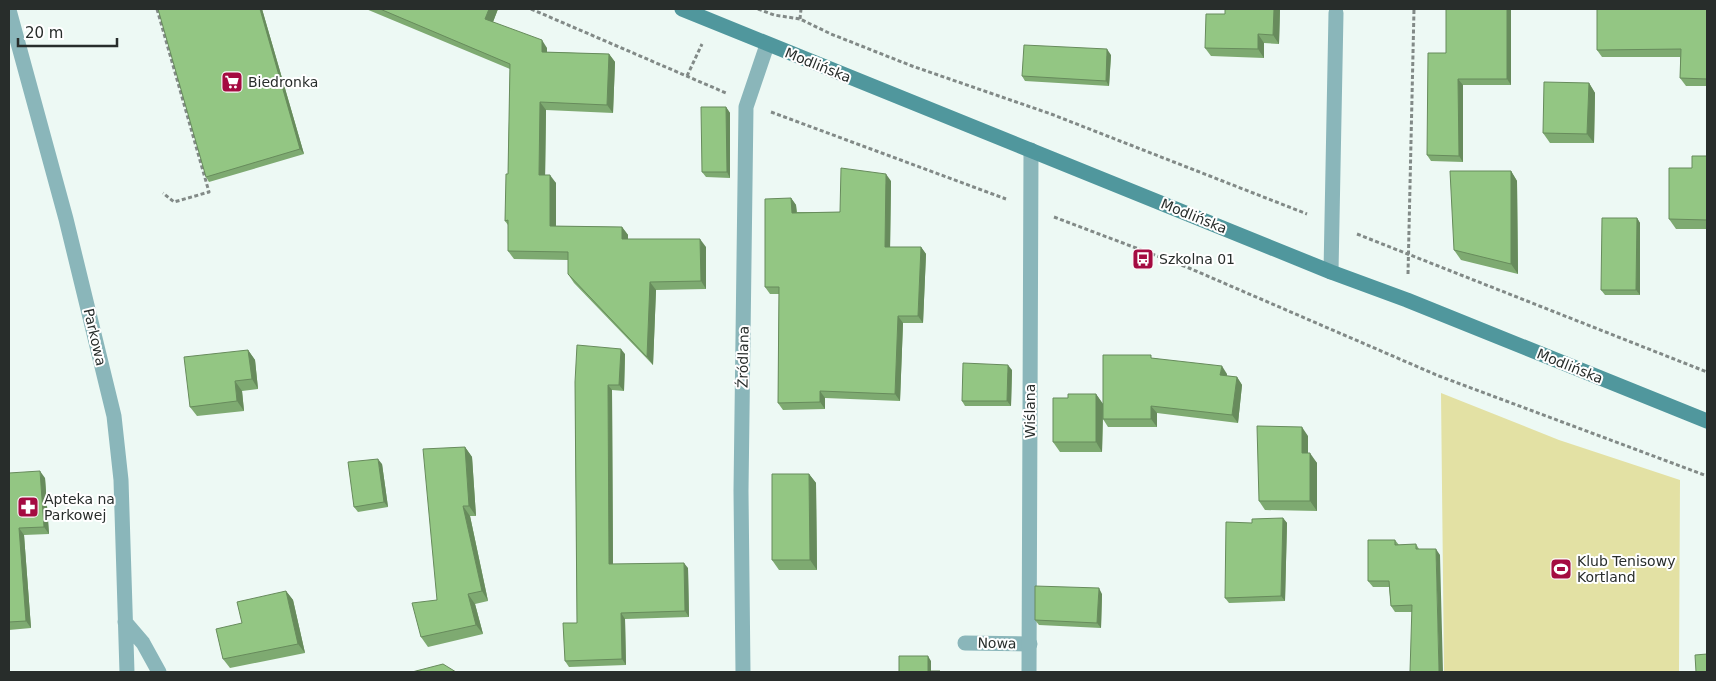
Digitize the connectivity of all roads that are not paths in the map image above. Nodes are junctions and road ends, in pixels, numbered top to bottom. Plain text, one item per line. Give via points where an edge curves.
1 (682, 9) edge
2 (9, 10) edge
3 (1336, 13) dead end
4 (767, 45) junction
5 (1031, 150) junction
6 (1331, 272) junction
7 (1707, 422) edge
8 (125, 622) junction
9 (965, 643) dead end
10 (1030, 644) junction
11 (127, 672) edge
12 (159, 672) edge
13 (743, 672) edge
14 (1029, 672) edge

1 - 4 main road, Modlińska
2 - 8 street, Parkowa via 66,219 114,416 121,480
3 - 6 street
4 - 5 main road, Modlińska
4 - 13 street, Źródlana via 748,103 741,491
5 - 6 main road, Modlińska
5 - 10 street, Wiślana
6 - 7 main road, Modlińska
8 - 11 street, Parkowa
8 - 12 street via 143,643
9 - 10 street, Nowa
10 - 14 street, Wiślana

